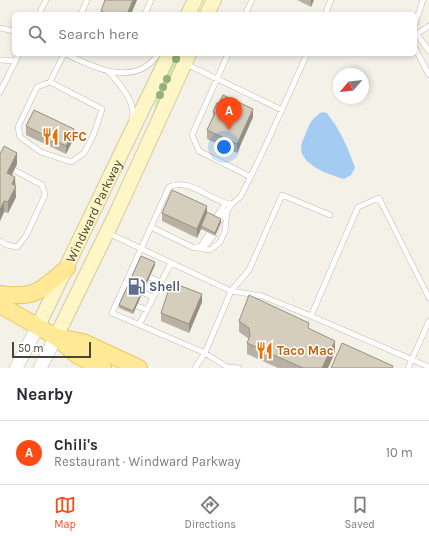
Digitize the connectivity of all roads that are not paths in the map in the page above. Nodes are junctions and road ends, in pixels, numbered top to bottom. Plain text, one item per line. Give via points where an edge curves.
1 (46, 0) edge
2 (87, 0) edge
3 (151, 0) edge
4 (194, 0) edge
5 (214, 0) edge
6 (252, 0) edge
7 (331, 0) edge
8 (423, 0) edge
9 (40, 12) edge
10 (82, 12) edge
11 (146, 12) edge
12 (185, 12) edge
13 (189, 12) edge
14 (209, 12) edge
15 (245, 12) edge
16 (326, 12) edge
17 (417, 18) edge
18 (428, 27) edge
19 (0, 28) edge
20 (12, 31) edge
21 (417, 34) edge
22 (417, 36) edge
23 (429, 51) edge
24 (417, 52) edge
25 (18, 56) edge
26 (64, 56) edge
27 (70, 56) edge
28 (156, 56) edge
29 (168, 56) edge
30 (227, 56) edge
31 (306, 56) edge
32 (187, 59) edge
33 (0, 60) edge
34 (16, 61) junction
35 (109, 72) junction
36 (429, 75) edge
37 (218, 79) junction
38 (50, 82) junction
39 (1, 88) edge
40 (282, 110) junction
41 (124, 150) junction
42 (14, 170) edge
43 (251, 177) junction
44 (225, 204) junction
45 (232, 204) junction
46 (227, 211) junction
47 (330, 215) dead end
48 (151, 227) junction
49 (107, 232) junction
50 (0, 241) edge
51 (201, 246) junction
52 (194, 248) junction
53 (141, 249) junction
54 (171, 262) junction
55 (66, 268) junction
56 (149, 277) edge
57 (161, 282) junction
58 (231, 291) junction
59 (142, 292) edge
60 (0, 294) edge
61 (153, 297) junction
62 (429, 298) edge
63 (0, 305) edge
64 (137, 306) edge
65 (147, 310) junction
66 (311, 316) junction
67 (429, 321) edge
68 (139, 325) junction
69 (37, 328) junction
70 (56, 337) junction
71 (205, 353) junction
72 (412, 360) junction
73 (200, 362) junction
74 (429, 367) edge
75 (16, 368) edge
76 (40, 368) edge
77 (103, 368) edge
78 (139, 368) edge
79 (195, 368) edge
80 (200, 368) edge
81 (239, 368) edge
82 (408, 368) edge

1 - 9 lane
2 - 10 lane
3 - 11 lane
4 - 12 lane
4 - 13 main road
5 - 14 main road
6 - 15 lane
7 - 16 lane
8 - 17 lane
18 - 21 lane
19 - 20 lane
22 - 23 lane
24 - 36 lane
25 - 34 lane
26 - 38 lane
27 - 35 lane
28 - 35 lane via 146,67 133,72
29 - 41 main road, Windward Parkway
30 - 37 lane
31 - 40 lane
32 - 37 lane
32 - 49 main road, Windward Parkway
33 - 34 lane
34 - 39 lane
35 - 41 lane via 126,93 134,115
37 - 40 lane
37 - 43 lane via 192,135 199,151
38 - 38 lane via 102,109 94,134 84,153 71,162 41,152 20,136 18,127 37,87
40 - 43 lane
41 - 55 main road, Windward Parkway
42 - 50 lane via 42,185 45,195 26,236 17,247
43 - 45 lane via 241,196
44 - 45 lane
44 - 48 lane via 198,190 177,184 169,187
44 - 51 lane
45 - 46 lane
46 - 51 lane via 219,221 214,235 207,244
46 - 52 lane via 225,231 220,242 210,250
47 - 58 lane via 282,195 249,270
48 - 52 lane
48 - 53 lane
49 - 53 lane
49 - 70 main road, Windward Parkway
51 - 52 lane
53 - 54 lane
53 - 68 lane via 127,286 112,313
54 - 57 lane
54 - 58 lane
55 - 60 main road via 32,294
55 - 69 main road, Windward Parkway
56 - 57 lane
57 - 61 lane
58 - 66 lane via 262,296
58 - 71 lane
59 - 61 lane
61 - 65 lane
62 - 66 lane via 379,198 358,207
63 - 69 main road
64 - 65 lane
65 - 68 lane
66 - 72 lane
67 - 72 lane
68 - 71 lane
69 - 70 main road
69 - 75 street, Windward Parkway
70 - 76 street, Windward Parkway
70 - 77 main road via 78,356
70 - 78 main road via 83,342
71 - 73 lane
71 - 81 lane via 226,367
72 - 74 lane
72 - 82 lane
73 - 79 lane
73 - 80 lane

